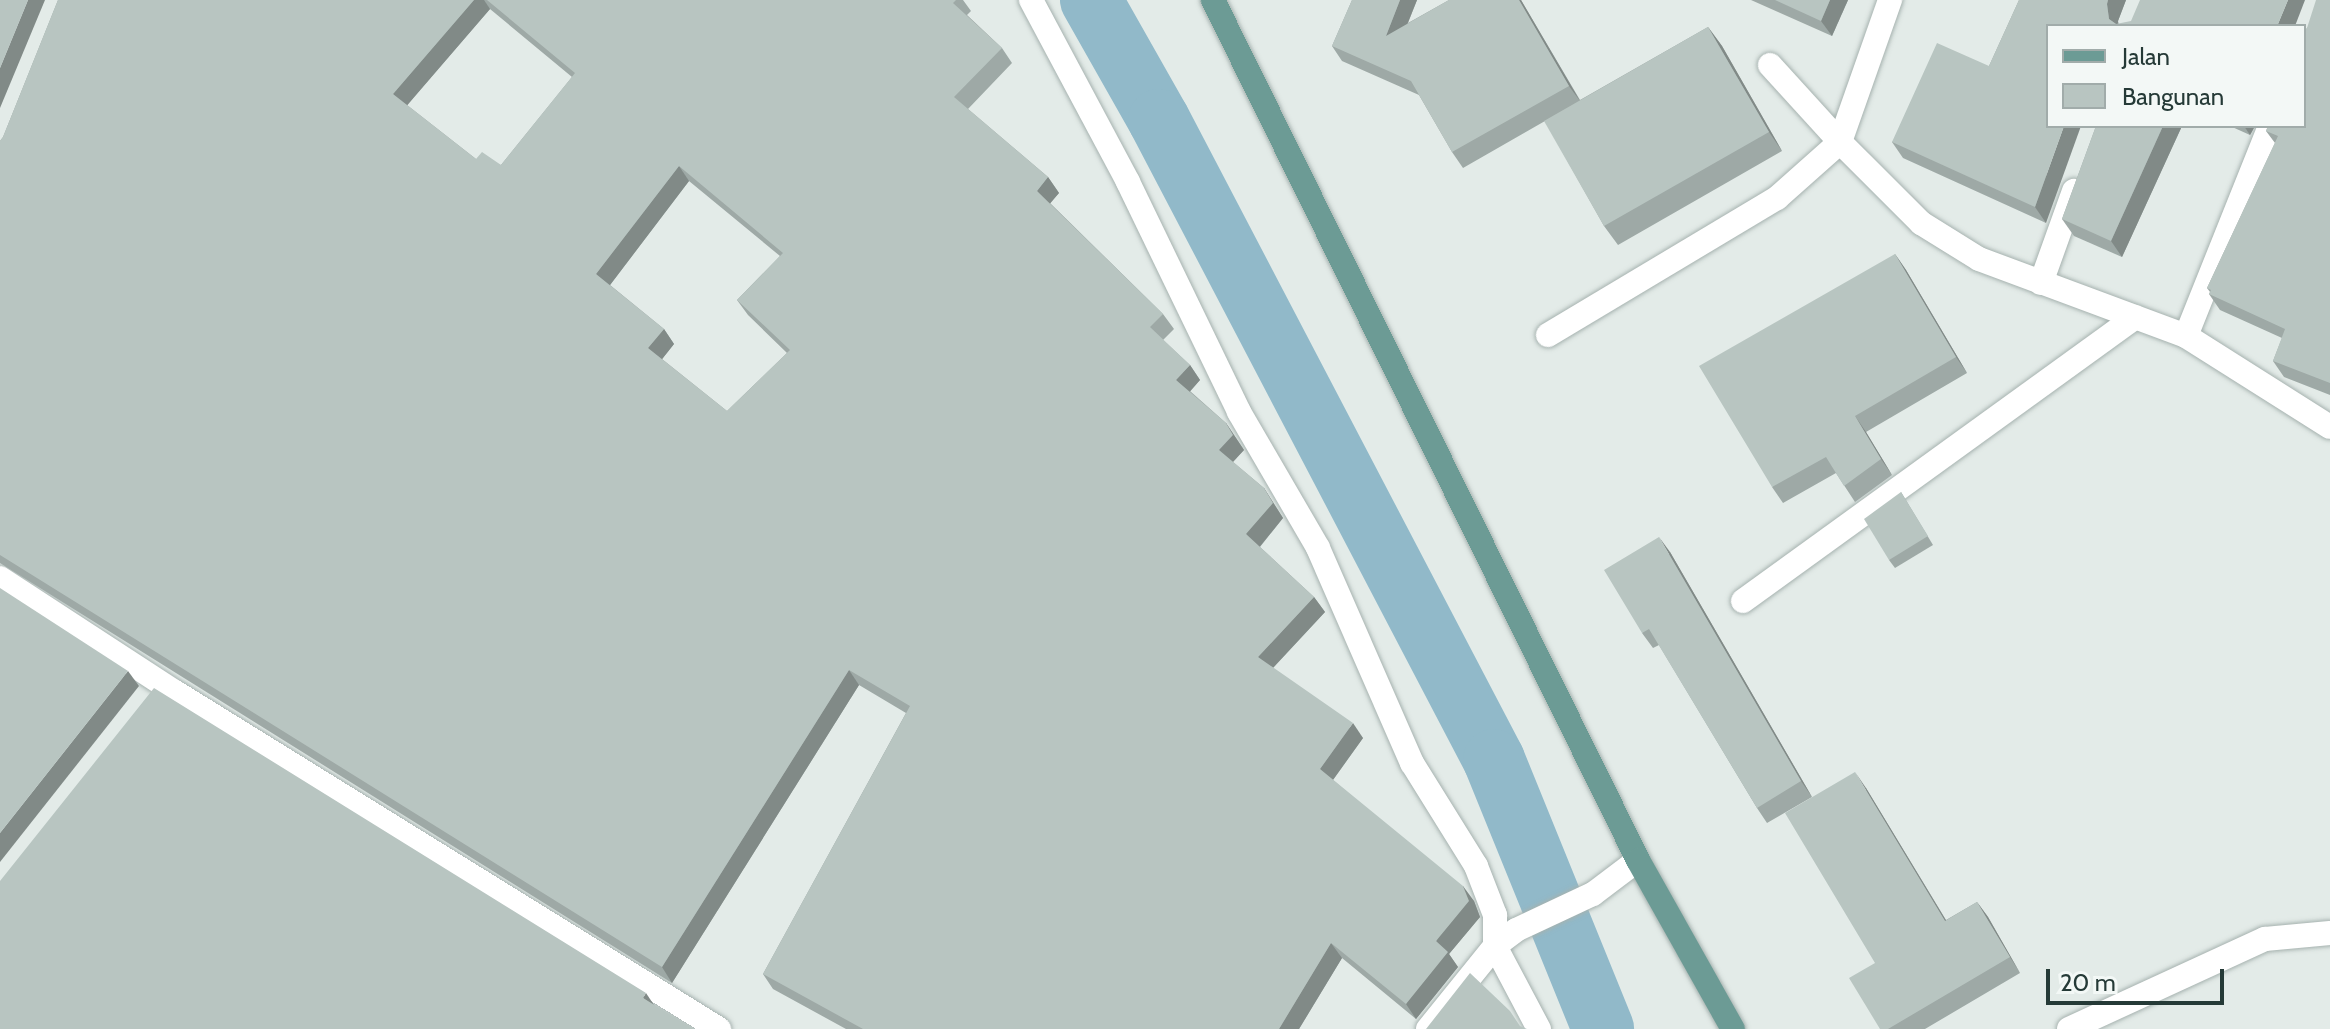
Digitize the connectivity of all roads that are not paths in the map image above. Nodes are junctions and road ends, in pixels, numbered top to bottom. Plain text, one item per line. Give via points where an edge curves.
1 (1031, 0) edge
2 (1213, 0) edge
3 (1890, 0) edge
4 (1770, 65) dead end
5 (2269, 128) edge
6 (1840, 142) junction
7 (2082, 169) edge
8 (2041, 283) junction
9 (2135, 317) junction
10 (1548, 335) dead end
11 (2186, 336) junction
12 (2330, 427) edge
13 (0, 578) edge
14 (1743, 601) dead end
15 (161, 683) junction
16 (142, 707) edge
17 (1638, 860) junction
18 (2330, 933) edge
19 (1495, 946) junction
20 (719, 1029) edge
21 (1428, 1029) edge
22 (1539, 1029) edge
23 (1733, 1029) edge
24 (2069, 1029) edge

1 - 19 street via 1128,182 1239,412 1318,548 1412,763 1476,866 1495,915
2 - 17 main road
3 - 6 street
4 - 6 street
5 - 11 street
6 - 8 street via 1921,223 1979,259
6 - 10 street via 1777,198
7 - 8 street
8 - 9 street
9 - 11 street
9 - 14 street
11 - 12 street
13 - 15 street
15 - 16 street
15 - 20 street
17 - 19 street via 1593,894 1516,930
17 - 23 main road
18 - 24 street via 2265,939
19 - 21 street
19 - 22 street

